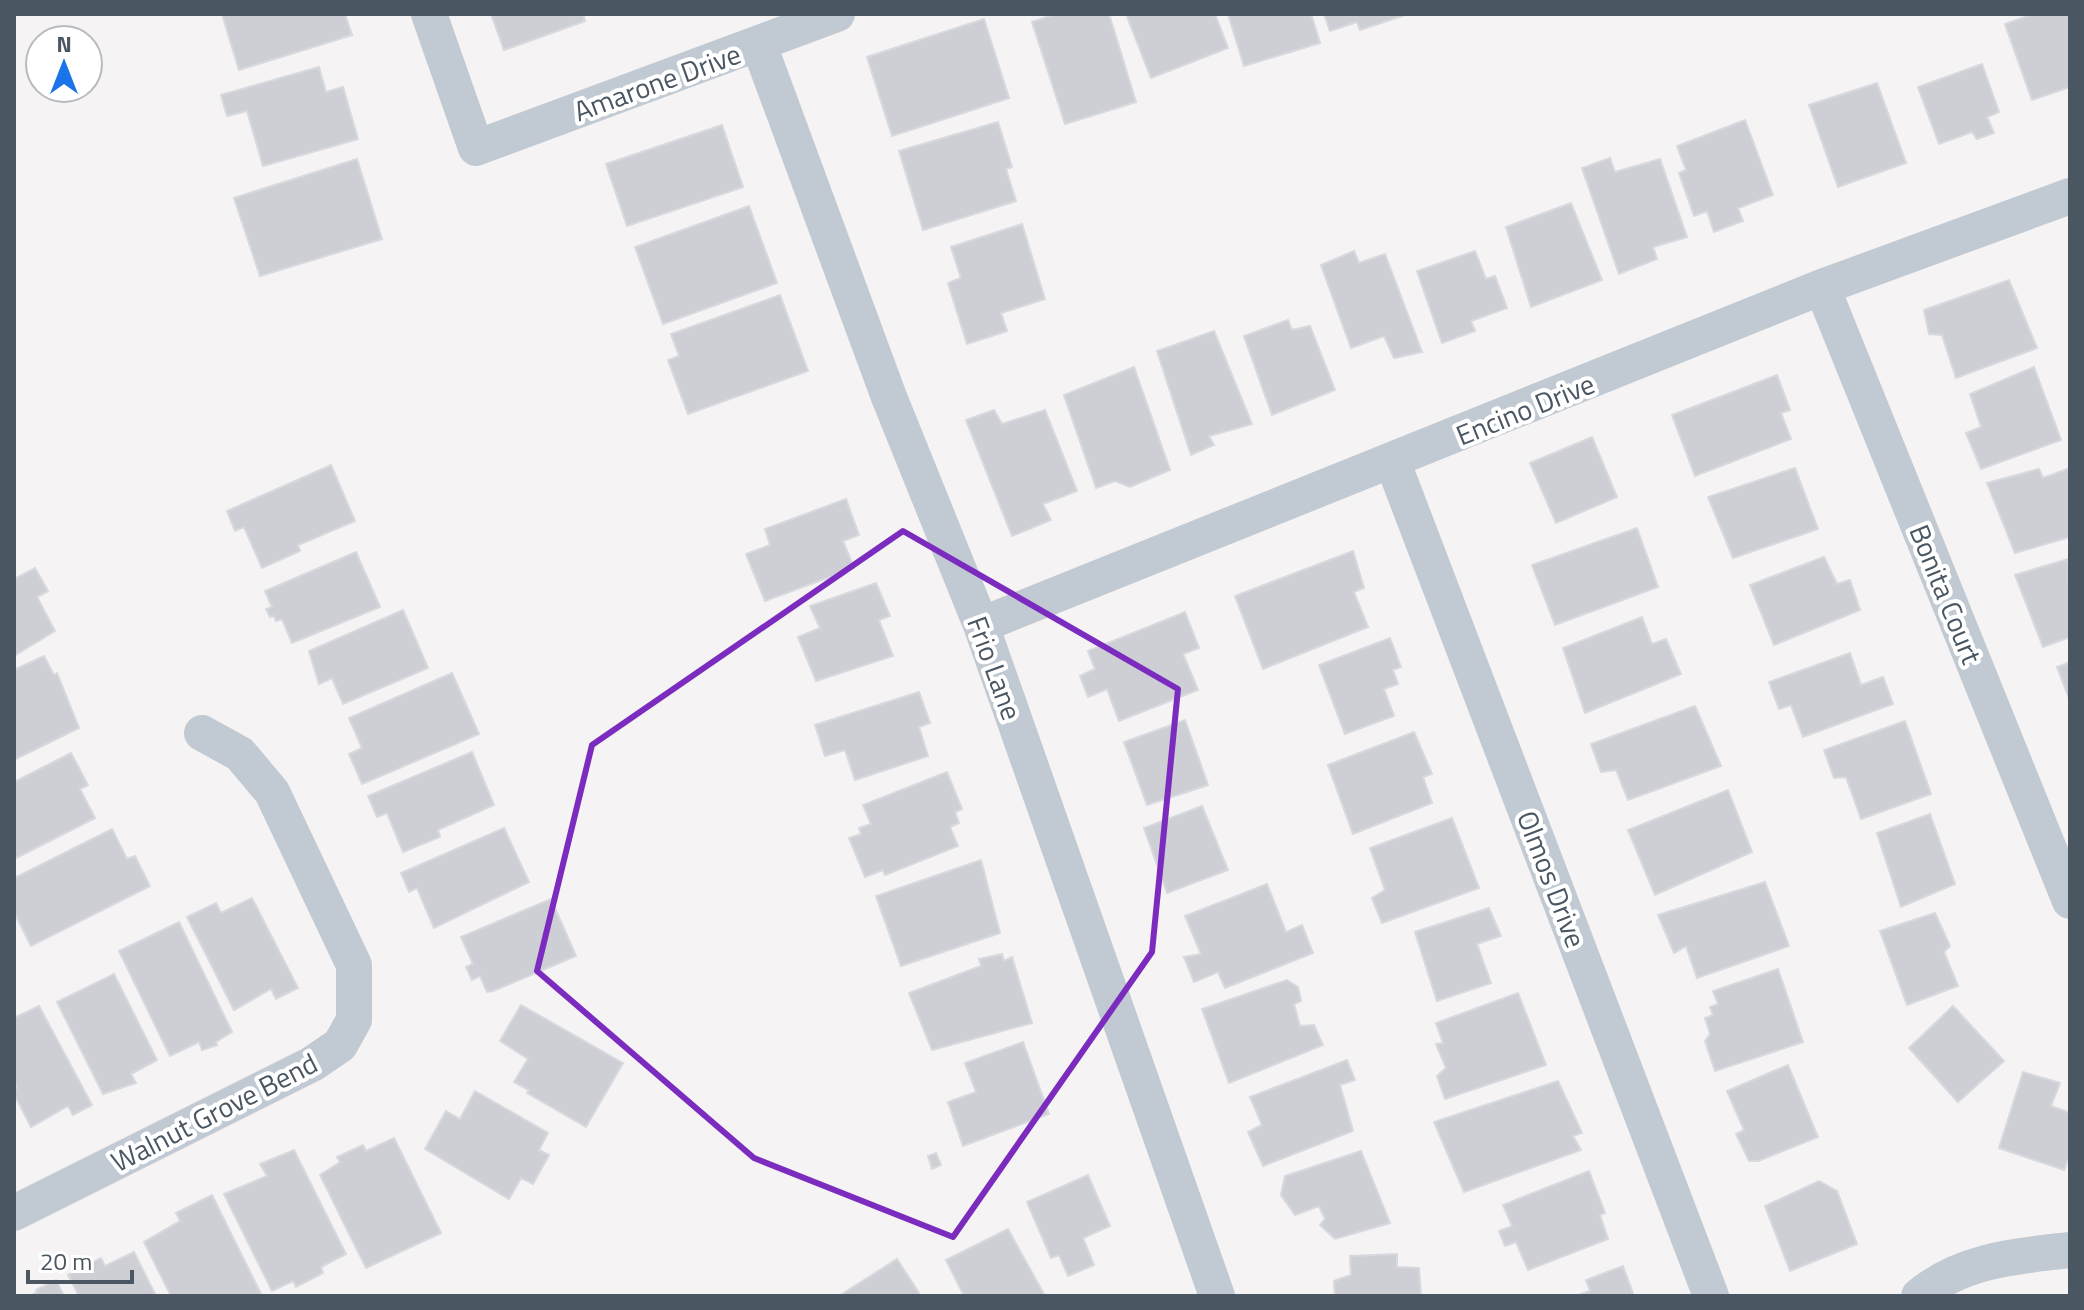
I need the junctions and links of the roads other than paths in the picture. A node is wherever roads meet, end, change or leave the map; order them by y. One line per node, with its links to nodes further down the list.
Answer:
1 (429, 14): 3 (street, Amarone Drive)
2 (837, 14): 3 (street, Amarone Drive)
3 (759, 45): 7 (street, Frio Lane)
4 (2070, 196): 5 (street, Encino Drive)
5 (1822, 287): 6 (street, Encino Drive); 9 (street, Bonita Court)
6 (1393, 463): 7 (street, Encino Drive); 13 (street, Olmos Drive)
7 (981, 625): 12 (street, Frio Lane)
8 (202, 733): 10 (street, Walnut Grove Bend)
9 (2070, 901)
10 (14, 1213)
11 (2070, 1250): 14 (street)
12 (1217, 1296)
13 (1711, 1296)
14 (1919, 1296)

